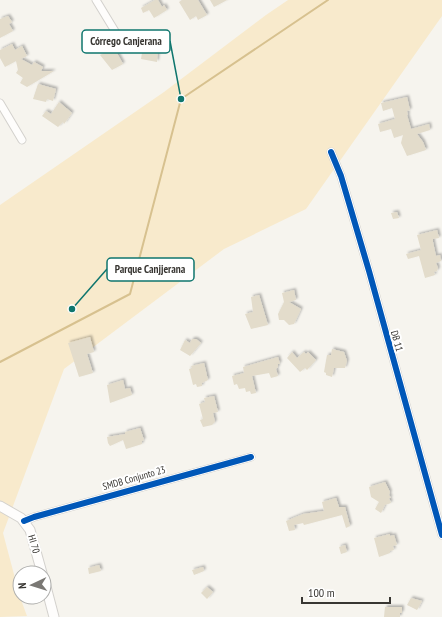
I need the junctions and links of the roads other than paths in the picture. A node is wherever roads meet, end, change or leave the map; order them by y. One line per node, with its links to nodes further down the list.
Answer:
1 (96, 0): 2 (street)
2 (121, 41)
3 (0, 102): 4 (street)
4 (22, 140)
5 (331, 152): 9 (street, DB 11)
6 (251, 457): 8 (street, SMDB Conjunto 23)
7 (0, 506): 8 (street)
8 (24, 521): 10 (street, HI 70)
9 (442, 535)
10 (40, 565)
11 (51, 605): 12 (street)
12 (54, 617)

